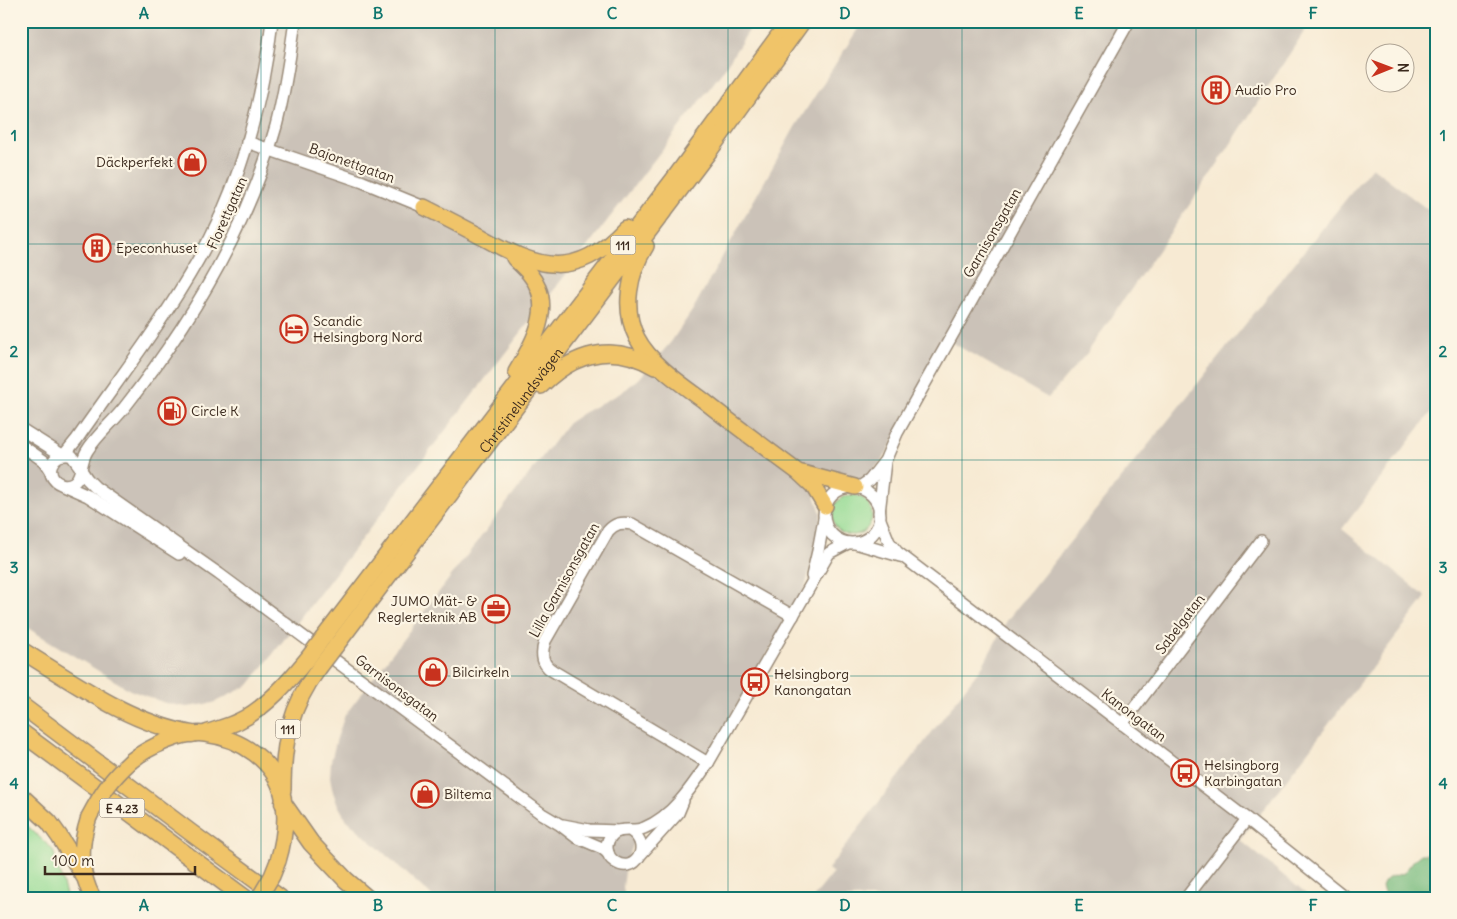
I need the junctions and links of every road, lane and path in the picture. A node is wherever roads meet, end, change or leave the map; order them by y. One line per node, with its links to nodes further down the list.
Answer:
1 (272, 21): 6 (street, Florettgatan)
2 (294, 21): 7 (street, Florettgatan)
3 (789, 21): 9 (main road, Christinelundsvägen / 111)
4 (803, 21): 8 (main road, Christinelundsvägen / 111)
5 (1129, 21): 17 (street, Garnisonsgatan)
6 (247, 142): 7 (street, Bajonettgatan); 16 (street, Florettgatan)
7 (269, 149): 10 (street, Bajonettgatan); 19 (street, Florettgatan)
8 (711, 149): 12 (main road); 14 (main road, Christinelundsvägen / 111)
9 (675, 176): 11 (main road); 18 (main road, Christinelundsvägen / 111)
10 (424, 207): 11 (main road)
11 (507, 252): 18 (main road)
12 (672, 377): 14 (main road); 21 (main road)
13 (21, 429): 16 (street, Garnisonsgatan)
14 (492, 441): 32 (main road, Christinelundsvägen / 111)
15 (21, 444): 20 (street, Garnisonsgatan)
16 (63, 455): 19 (street, Garnisonsgatan); 20 (street)
17 (885, 461): 23 (street, Garnisonsgatan); 25 (street, Garnisonsgatan)
18 (454, 466): 32 (main road, Christinelundsvägen / 111)
19 (80, 468): 22 (street); 29 (street, Garnisonsgatan)
20 (51, 472): 22 (street, Garnisonsgatan)
21 (798, 472): 23 (main road); 24 (main road)
22 (63, 485): 29 (street, Garnisonsgatan)
23 (856, 488): 24 (street); 25 (street)
24 (824, 510): 27 (street); 30 (street, Garnisonsgatan)
25 (879, 515): 27 (street); 28 (street, Kanongatan)
26 (1262, 541): 36 (street, Sabelgatan)
27 (851, 543): 28 (street, Kanongatan); 30 (street, Garnisonsgatan)
28 (904, 557): 36 (street, Kanongatan)
29 (219, 574): 44 (street, Garnisonsgatan)
30 (807, 592): 31 (street, Garnisonsgatan)
31 (793, 616): 39 (street, Garnisonsgatan); 39 (street, Lilla Garnisonsgatan)
32 (329, 642): 34 (main road, Christinelundsvägen / 111, bridge)
33 (21, 650): 38 (highway)
34 (313, 663): 38 (main road, Christinelundsvägen / 111); 42 (main road, Christinelundsvägen / 111)
35 (21, 705): 53 (highway, E 4.23)
36 (1122, 724): 43 (street, Kanongatan)
37 (21, 732): 51 (highway, E 4.23)
38 (198, 734): 42 (main road); 49 (main road, 111, bridge)
39 (708, 763): 40 (street, Garnisonsgatan)
40 (687, 792): 46 (street, Garnisonsgatan); 48 (street, Garnisonsgatan)
41 (21, 796): 49 (highway)
42 (283, 800): 52 (main road, 111, bridge); 54 (highway)
43 (1247, 819): 55 (street); 56 (street, Kanongatan)
44 (559, 824): 45 (street, Garnisonsgatan); 47 (street, Garnisonsgatan)
45 (619, 831): 46 (street, Garnisonsgatan); 47 (street)
46 (631, 831): 48 (street)
47 (608, 853): 48 (street, Garnisonsgatan)
48 (640, 855)
49 (84, 886): 50 (main road)
50 (93, 898)
51 (245, 898)
52 (259, 898)
53 (280, 898)
54 (366, 898)
55 (1186, 898)
56 (1346, 898)

